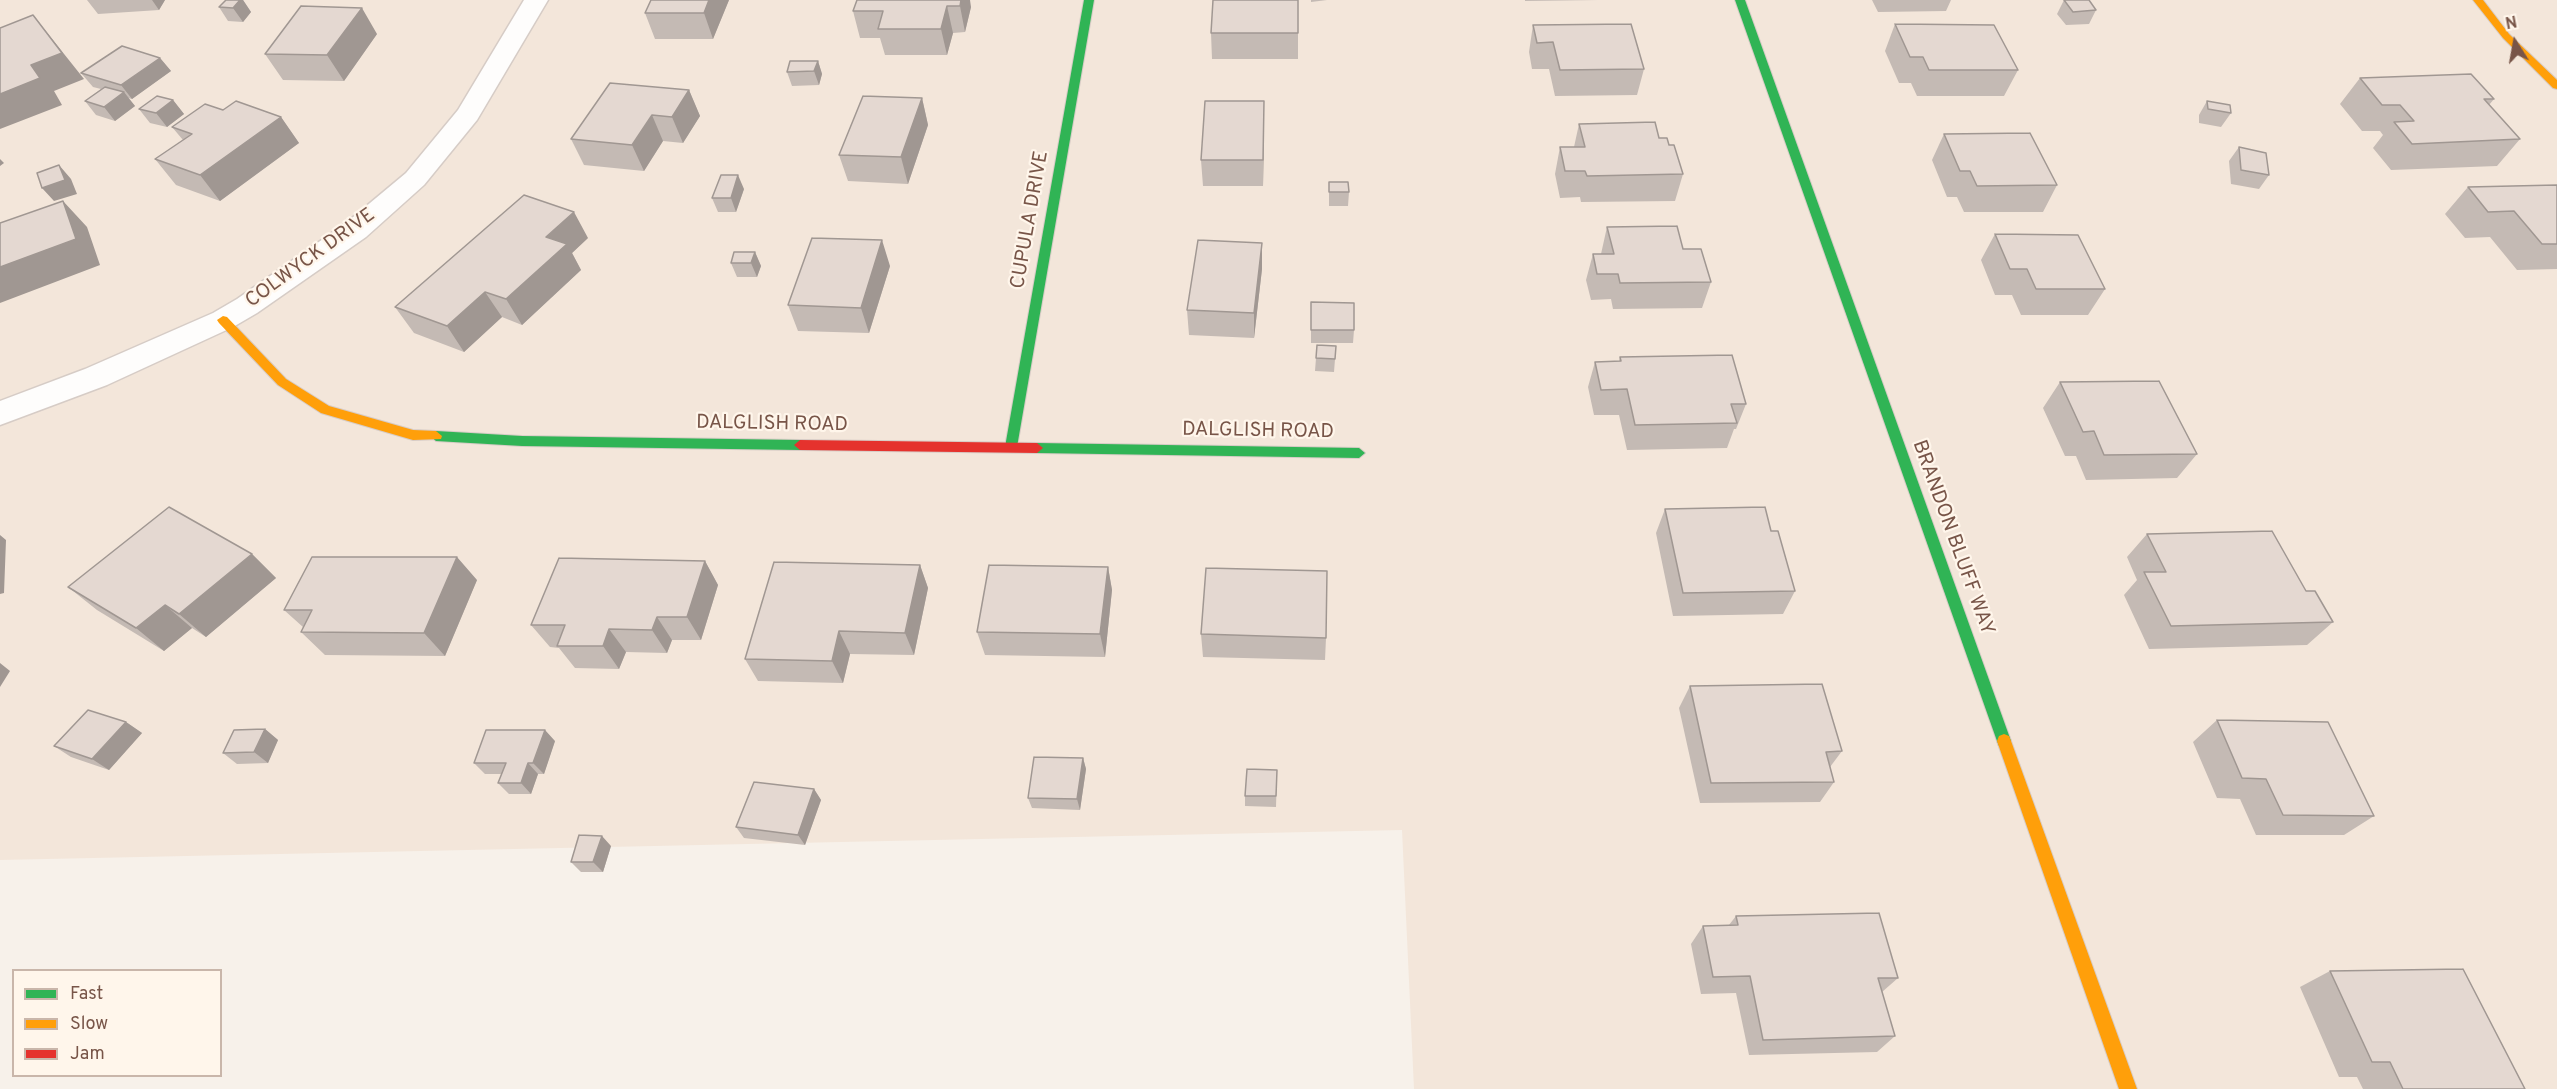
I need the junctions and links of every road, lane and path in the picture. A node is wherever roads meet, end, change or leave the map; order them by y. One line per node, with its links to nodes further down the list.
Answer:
1 (536, 0): 6 (street, COLWYCK DRIVE)
2 (1089, 0): 8 (street, CUPULA DRIVE)
3 (1740, 0): 10 (street, BRANDON BLUFF WAY)
4 (2478, 0): 5 (street)
5 (2557, 86)
6 (224, 320): 7 (street, COLWYCK DRIVE); 8 (street, DALGLISH ROAD)
7 (0, 413)
8 (1011, 447): 9 (street, DALGLISH ROAD)
9 (1359, 453)
10 (2128, 1089)

